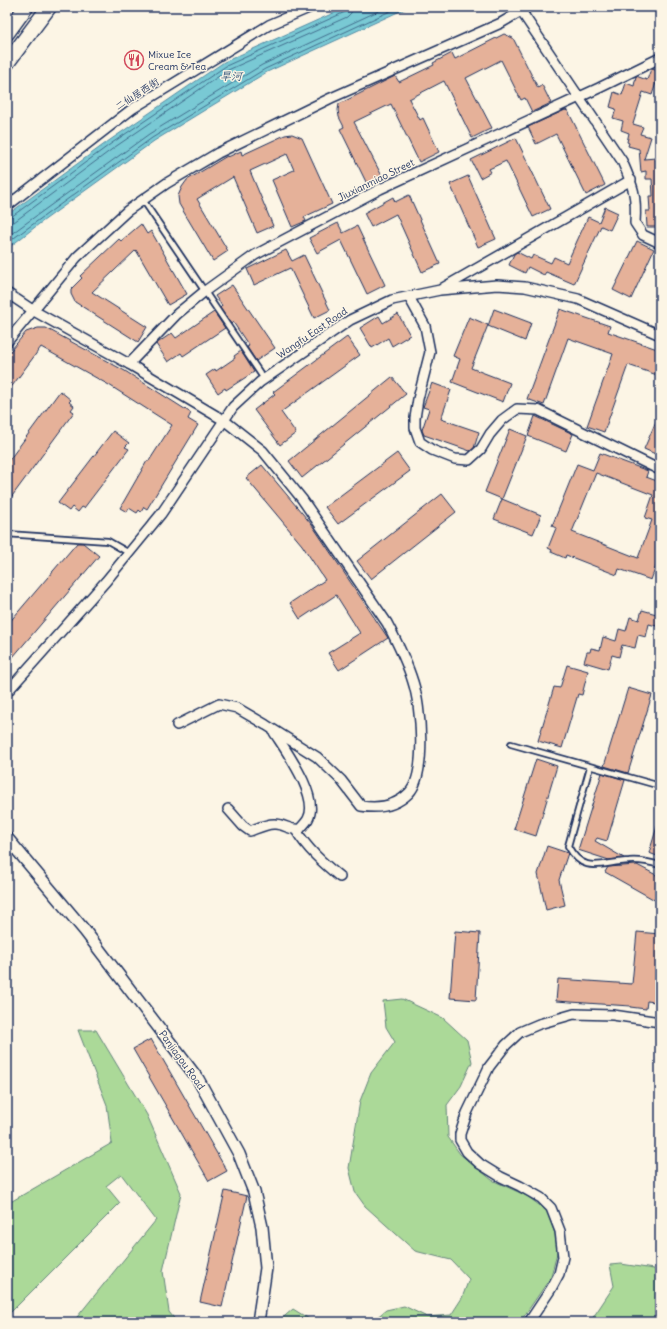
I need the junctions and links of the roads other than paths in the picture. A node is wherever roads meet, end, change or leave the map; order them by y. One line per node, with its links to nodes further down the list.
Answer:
1 (49, 7): 7 (main road)
2 (311, 7): 11 (street, 二仙居西街)
3 (23, 8): 5 (main road)
4 (524, 9): 8 (street); 10 (street)
5 (7, 34)
6 (660, 58): 8 (street, Jiuxianmiao Street)
7 (7, 63)
8 (579, 98): 9 (street); 14 (street, Jiuxianmiao Street)
9 (631, 180): 12 (street); 13 (street)
10 (143, 199): 14 (lane); 17 (street)
11 (7, 206)
12 (660, 243)
13 (440, 290): 16 (street, Wangfu East Road); 18 (street, Wangfu East Road)
14 (205, 291): 20 (street, Jiuxianmiao Street); 21 (lane)
15 (7, 293): 17 (street)
16 (408, 296): 21 (street, Wangfu East Road); 23 (street)
17 (34, 311): 19 (street); 20 (street)
18 (660, 335)
19 (7, 342)
20 (129, 364): 22 (street)
21 (264, 379): 22 (street, Wangfu East Road)
22 (225, 421): 25 (street, Wangfu East Road); 28 (street)
23 (660, 470)
24 (7, 534): 25 (lane)
25 (129, 553): 26 (street, Wangfu East Road)
26 (7, 692)
27 (177, 725): 28 (street)
28 (271, 728): 33 (street)
29 (511, 744): 30 (lane)
30 (590, 767): 31 (lane); 35 (lane)
31 (660, 786)
32 (228, 809): 33 (street)
33 (296, 830): 36 (street)
34 (7, 838): 38 (street, Panjiagou Road)
35 (660, 865)
36 (340, 877)
37 (660, 1022): 39 (street)
38 (258, 1322)
39 (529, 1322)

